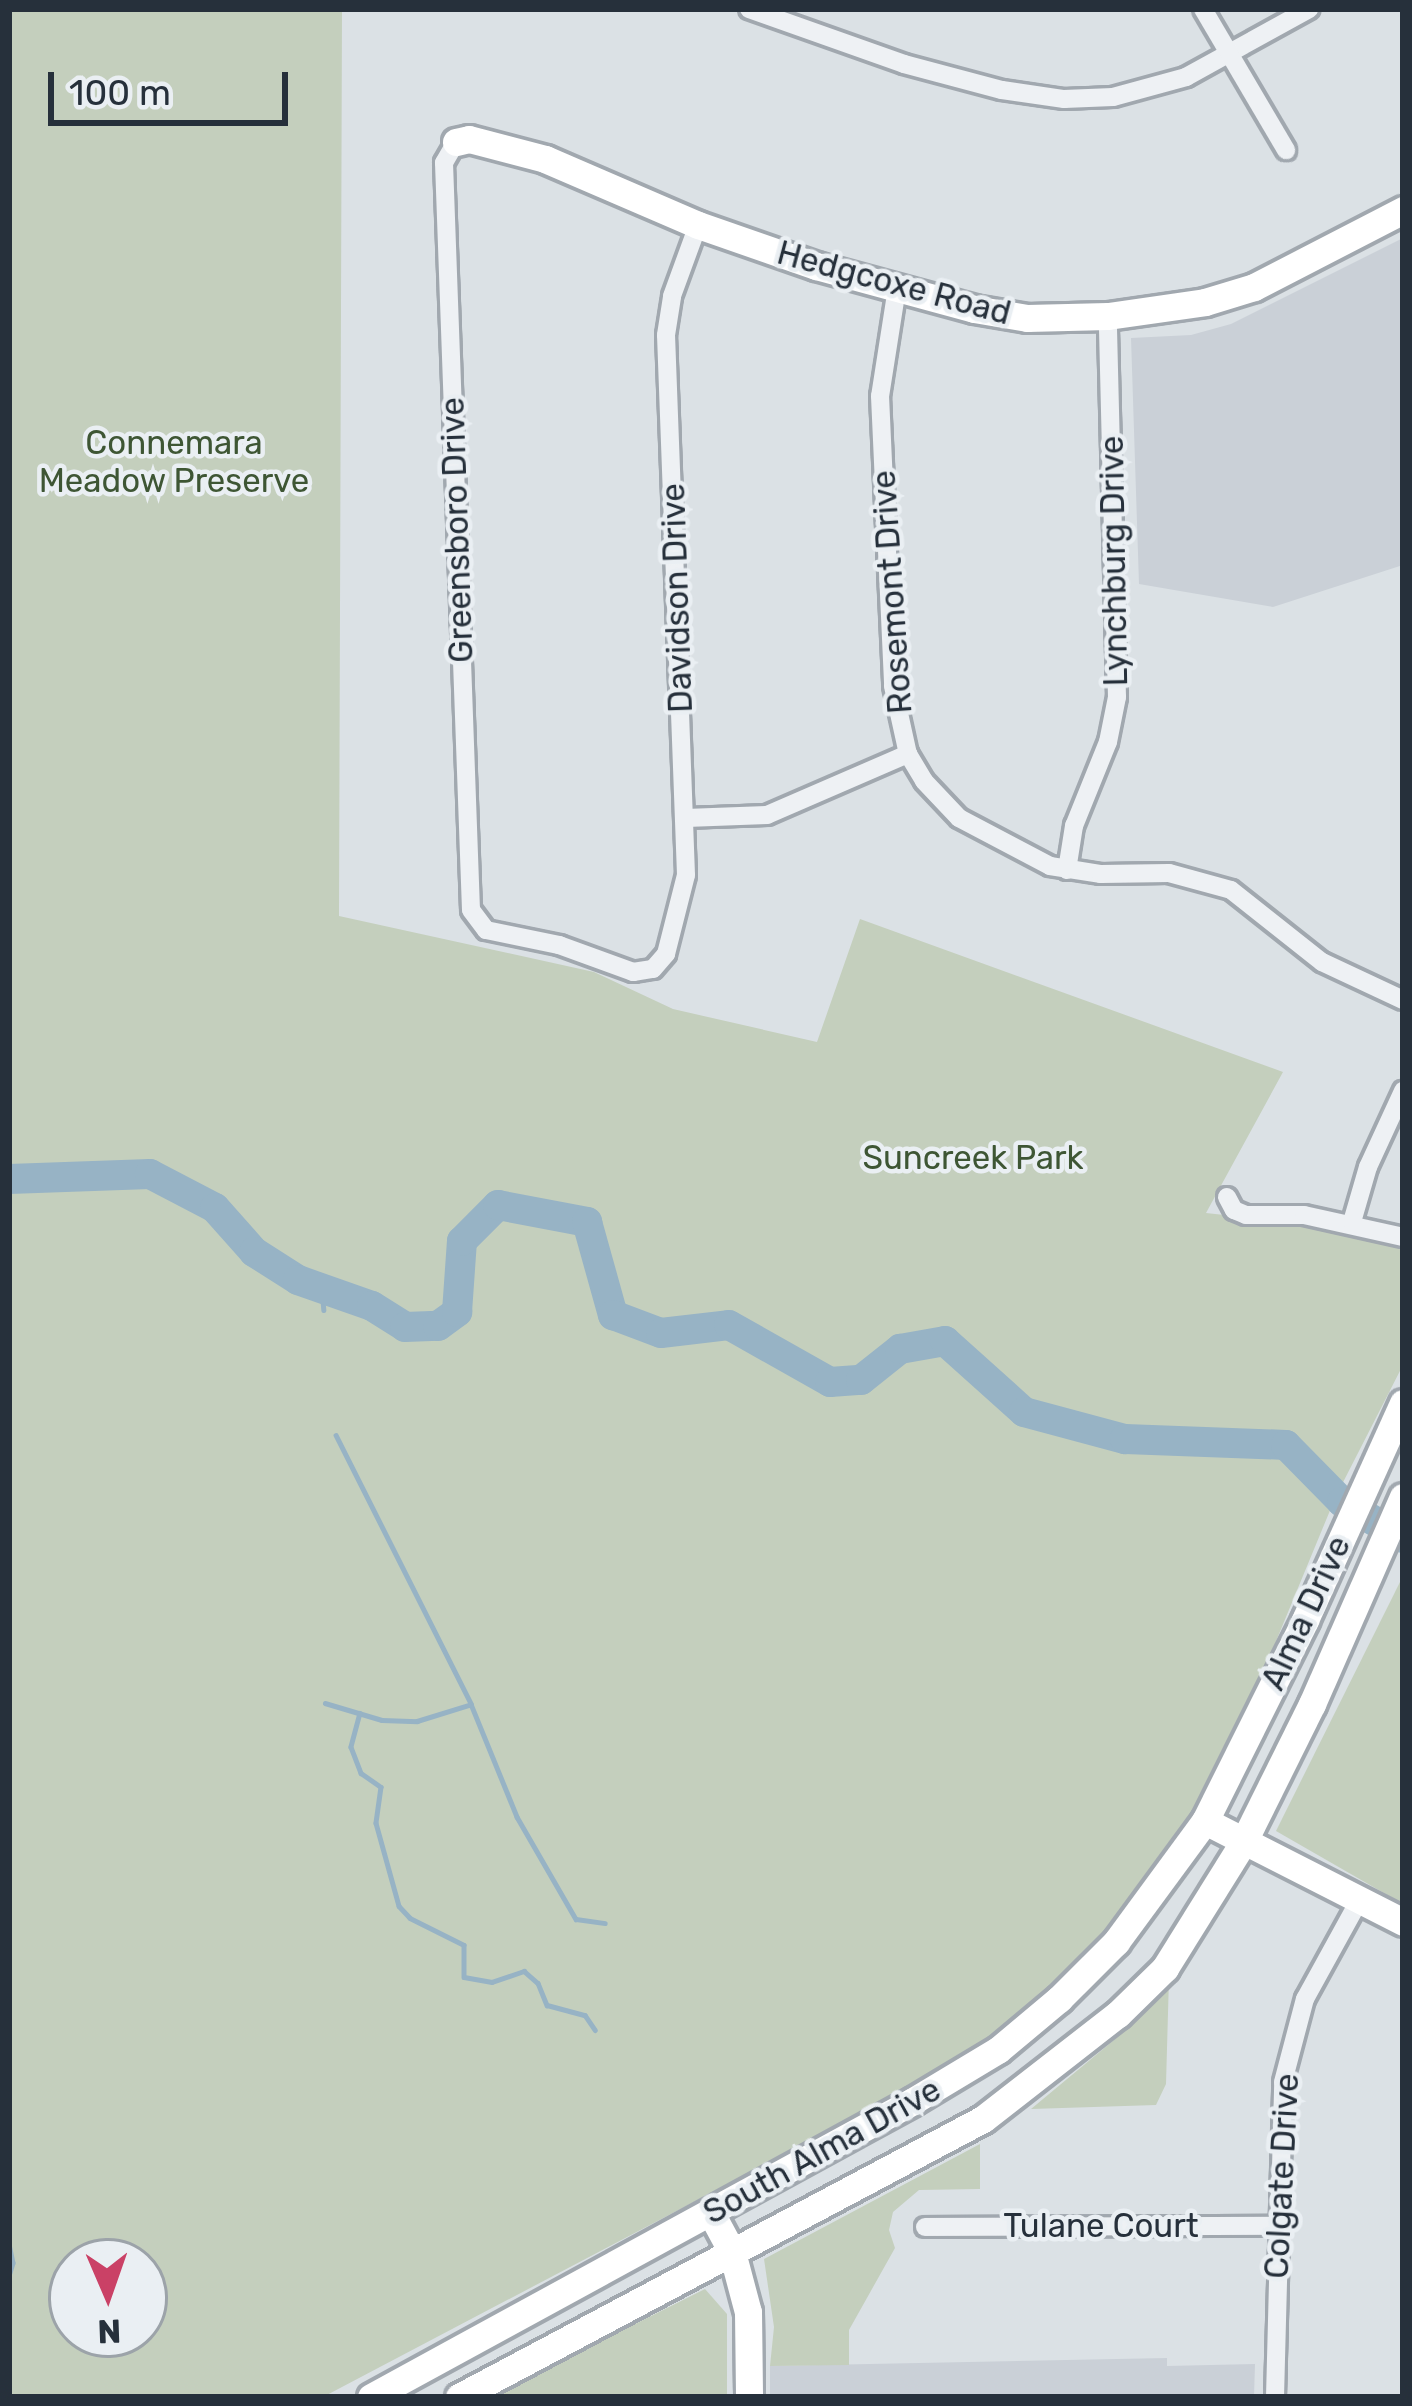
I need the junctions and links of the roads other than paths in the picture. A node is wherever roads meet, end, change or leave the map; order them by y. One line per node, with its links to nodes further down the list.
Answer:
1 (749, 9): 4 (street)
2 (1203, 9): 4 (street)
3 (1309, 9): 4 (street)
4 (1229, 54): 6 (street)
5 (456, 142): 8 (main road, Hedgcoxe Road); 14 (street, Greensboro Drive)
6 (1286, 150)
7 (1403, 210): 10 (main road, Hedgcoxe Road)
8 (698, 225): 9 (main road, Hedgcoxe Road); 12 (street, Davidson Drive)
9 (897, 288): 10 (main road, Hedgcoxe Road); 11 (street, Rosemont Drive)
10 (1108, 316): 13 (street, Lynchburg Drive)
11 (908, 754): 12 (street); 13 (street, Rosemont Drive)
12 (686, 818): 14 (street, Davidson Drive)
13 (1067, 870): 15 (street, Rosemont Drive)
14 (652, 969)
15 (1403, 1000)
16 (1403, 1091): 18 (street)
17 (1227, 1197): 18 (street)
18 (1352, 1222): 19 (street)
19 (1403, 1237)
20 (1403, 1403): 22 (main road, Alma Drive)
21 (1403, 1497): 23 (main road, Alma Drive)
22 (1205, 1821): 23 (main road); 26 (main road, South Alma Drive)
23 (1244, 1841): 24 (main road); 29 (main road, South Alma Drive)
24 (1360, 1899): 25 (main road); 27 (street, Colgate Drive)
25 (1403, 1922)
26 (711, 2213): 29 (main road); 30 (main road, South Alma Drive)
27 (1277, 2226): 28 (street, Tulane Court); 33 (street, Colgate Drive)
28 (925, 2227)
29 (732, 2252): 31 (main road, South Alma Drive); 32 (main road)
30 (371, 2397)
31 (459, 2397)
32 (749, 2397)
33 (1275, 2397)

